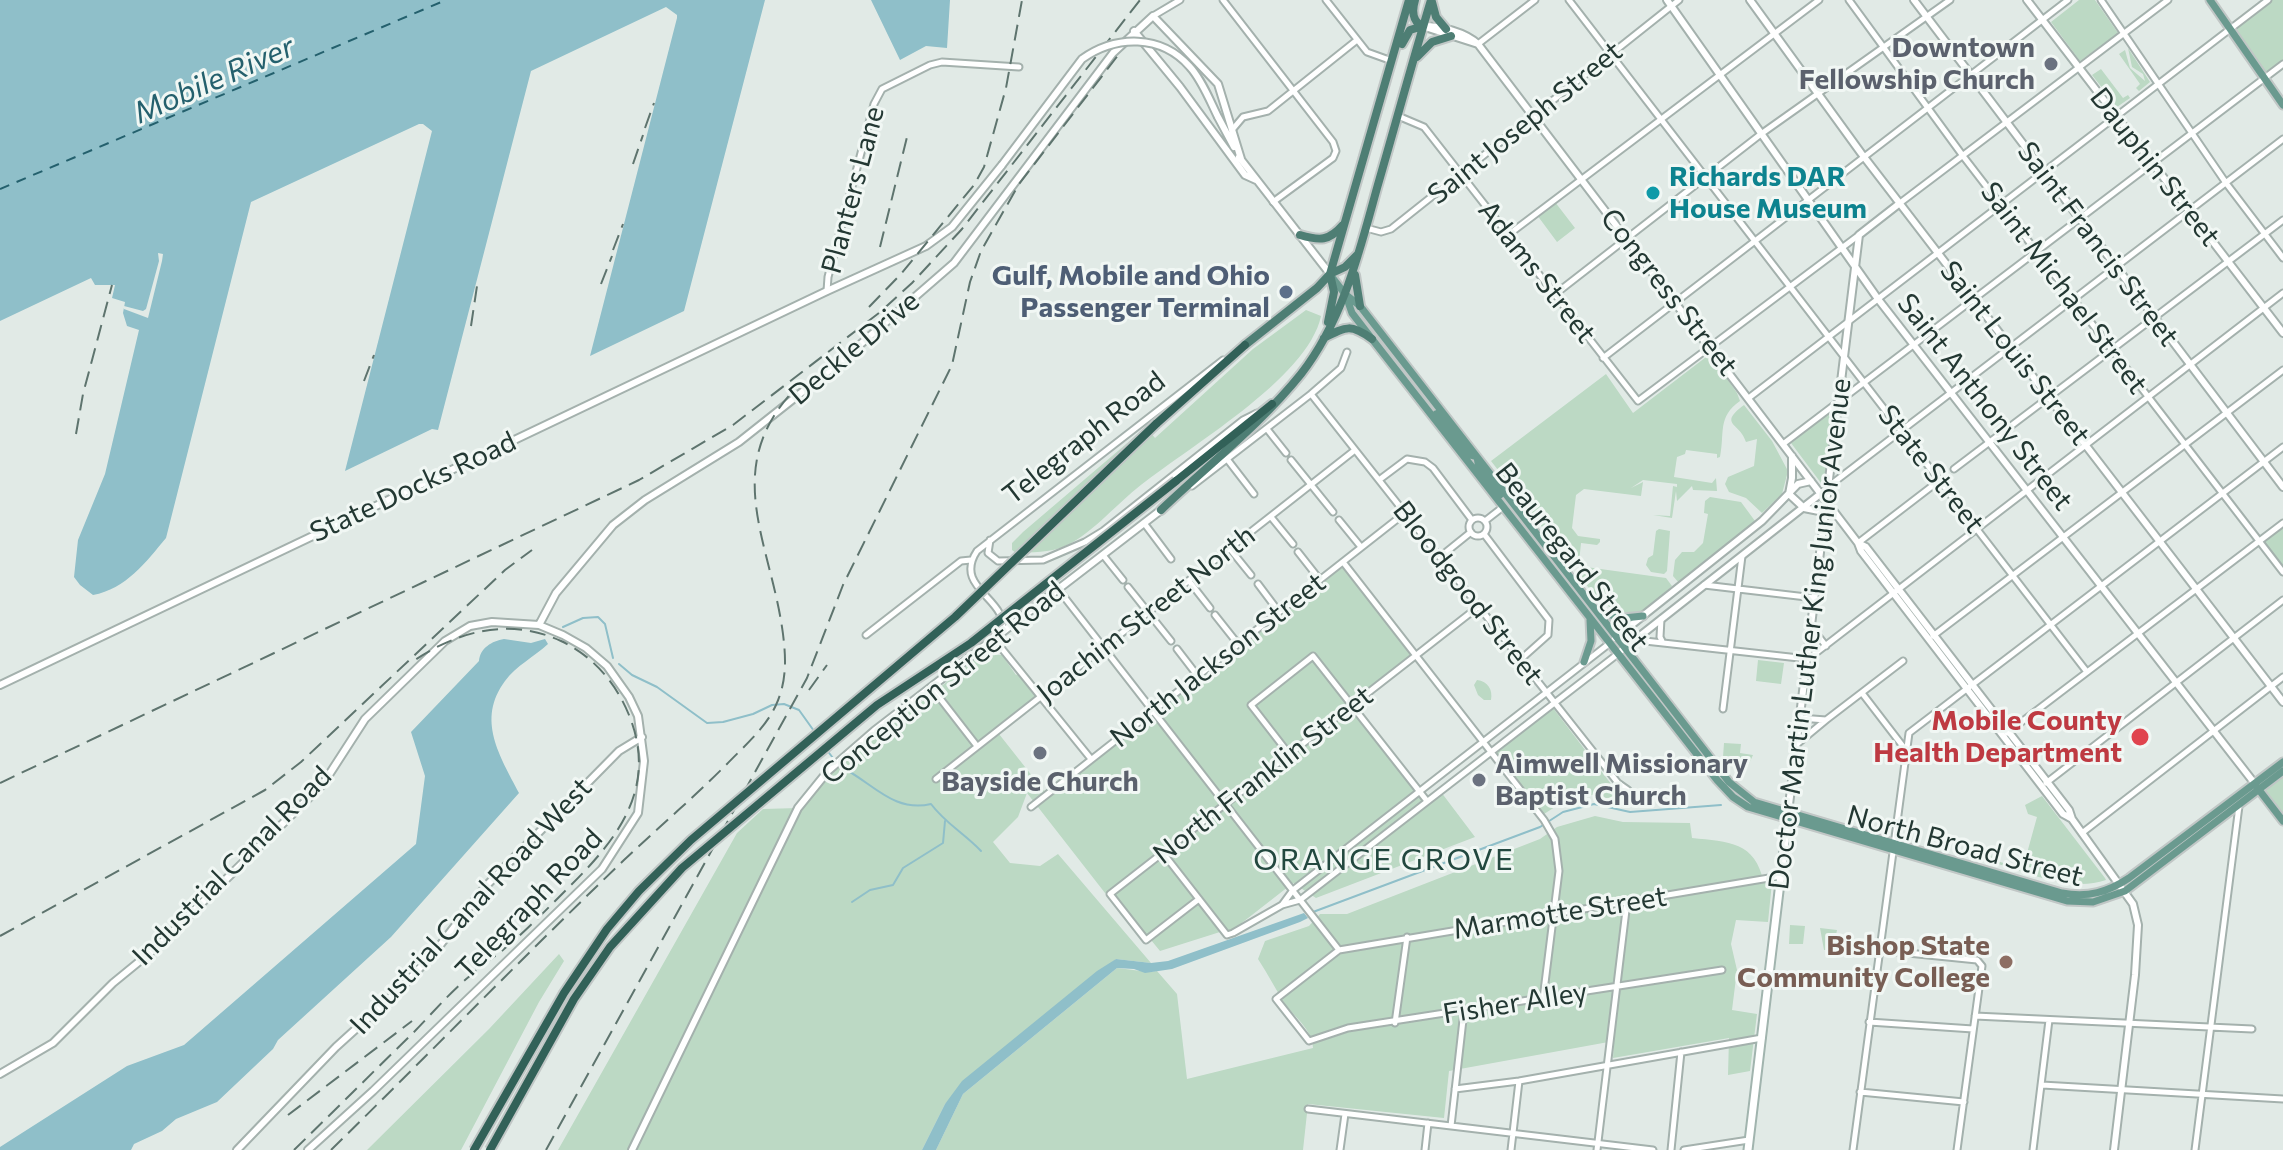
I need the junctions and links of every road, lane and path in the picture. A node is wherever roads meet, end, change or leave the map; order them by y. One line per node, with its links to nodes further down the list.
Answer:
1 (1180, 0): 21 (street)
2 (1223, 0): 43 (street)
3 (1326, 0): 30 (street)
4 (1412, 0): 24 (highway); 35 (highway)
5 (1431, 0): 24 (highway); 27 (highway)
6 (1535, 0): 31 (street)
7 (1569, 0): 33 (street, State Street)
8 (1679, 0): 20 (street, Saint Joseph Street)
9 (1750, 0): 28 (street, Saint Louis Street)
10 (1819, 0): 28 (street)
11 (1849, 0): 32 (street, Saint Michael Street)
12 (1914, 0): 22 (street, Saint Francis Street)
13 (1950, 0): 22 (street)
14 (2027, 0): 23 (street, Dauphin Street)
15 (2068, 0): 23 (street)
16 (2101, 0): 29 (street)
17 (2168, 0): 29 (street)
18 (2210, 0): 25 (main road)
19 (2268, 0): 25 (street)
20 (1669, 3): 33 (street, Saint Joseph Street); 39 (street, Saint Anthony Street)
21 (1153, 16): 26 (street, Deckle Drive); 53 (street)
22 (1926, 17): 32 (street); 40 (street, Saint Francis Street)
23 (2042, 20): 38 (street, Dauphin Street); 40 (street)
24 (1423, 26): 27 (street); 34 (highway); 45 (highway)
25 (2230, 29): 41 (main road); 42 (street)
26 (1134, 31): 66 (street); 218 (street, Deckle Drive)
27 (1448, 33): 31 (street); 34 (highway)
28 (1774, 34): 39 (street); 44 (street, Saint Louis Street)
29 (2124, 34): 38 (street); 42 (street)
30 (1357, 40): 35 (street); 43 (street)
31 (1478, 44): 50 (street, Congress Street)
32 (1883, 47): 44 (street); 47 (street, Saint Michael Street)
33 (1611, 54): 50 (street, Saint Joseph Street); 51 (street, State Street)
34 (1413, 60): 49 (highway)
35 (1392, 61): 45 (highway)
36 (2283, 64): 41 (street)
37 (1019, 67): 94 (street, Planters Lane)
38 (2079, 68): 48 (street, Dauphin Street); 52 (street)
39 (1720, 75): 51 (street); 55 (street, Saint Anthony Street)
40 (1970, 75): 47 (street); 52 (street, Saint Francis Street)
41 (2265, 78): 46 (main road); 54 (street)
42 (2158, 84): 48 (street); 54 (street)
43 (1293, 89): 53 (street); 69 (street)
44 (1817, 94): 55 (street); 57 (street, Saint Louis Street)
45 (1380, 103): 75 (highway)
46 (2283, 105)
47 (1927, 108): 57 (street); 58 (street, Saint Michael Street)
48 (2116, 115): 60 (street, Dauphin Street); 62 (street)
49 (1398, 116): 63 (street, Adams Street); 76 (highway)
50 (1534, 116): 63 (street, Saint Joseph Street); 65 (street, Congress Street)
51 (1662, 119): 64 (street, State Street); 65 (street)
52 (2007, 123): 58 (street); 62 (street, Saint Francis Street)
53 (1232, 130): 59 (street)
54 (2192, 133): 60 (street); 67 (street)
55 (1761, 134): 64 (street); 68 (street, Saint Anthony Street)
56 (2283, 139): 67 (street)
57 (1864, 156): 68 (street); 70 (street, Saint Louis Street)
58 (1963, 156): 70 (street); 71 (street, Saint Michael Street)
59 (1241, 159): 61 (street, Beauregard Street, bridge); 66 (street, Beauregard Street)
60 (2152, 163): 72 (street, Dauphin Street); 73 (street)
61 (1002, 165): 94 (street, State Docks Road)
62 (2042, 171): 71 (street); 73 (street, Saint Francis Street)
63 (1461, 174): 76 (street, Saint Joseph Street); 79 (street, Adams Street)
64 (1706, 176): 81 (street); 82 (street, State Street)
65 (1582, 179): 79 (street); 81 (street, Congress Street)
66 (1256, 180): 69 (street, Beauregard Street)
67 (2226, 183): 72 (street); 77 (street)
68 (1807, 200): 82 (street); 83 (street, Saint Anthony Street)
69 (1273, 202): 78 (street, Beauregard Street)
70 (1900, 203): 80 (street); 86 (street, Saint Louis Street)
71 (2001, 204): 84 (street, Saint Michael Street); 86 (street)
72 (2189, 211): 88 (street, Dauphin Street); 91 (street)
73 (2079, 218): 84 (street); 91 (street, Saint Francis Street)
74 (2283, 220): 77 (street)
75 (1346, 221): 78 (highway); 92 (highway)
76 (1366, 228): 85 (highway)
77 (2265, 234): 87 (street); 88 (street)
78 (1300, 235): 92 (street, Beauregard Street)
79 (1508, 235): 97 (street, Adams Street)
80 (1859, 235): 83 (street); 90 (street, Doctor Martin Luther King Junior Avenue)
81 (1627, 238): 97 (street); 101 (street, Congress Street)
82 (1755, 240): 93 (street, State Street); 101 (street)
83 (1841, 248): 90 (street, Saint Anthony Street); 93 (street)
84 (2036, 251): 99 (street); 100 (street, Saint Michael Street)
85 (1359, 252): 89 (highway); 92 (highway, Telegraph Road)
86 (1938, 252): 98 (street); 99 (street, Saint Louis Street)
87 (2283, 258)
88 (2228, 261): 103 (street, Dauphin Street); 104 (street)
89 (1357, 265): 96 (highway); 102 (highway)
90 (1855, 267): 98 (street, Saint Anthony Street); 105 (street, Doctor Martin Luther King Junior Avenue)
91 (2116, 267): 100 (street); 104 (street, Saint Francis Street)
92 (1330, 274): 96 (main road, Beauregard Street); 108 (highway); 110 (highway, Telegraph Road)
93 (1791, 286): 107 (street, State Street); 112 (street)
94 (827, 291): 246 (street, State Docks Road)
95 (2283, 293): 103 (street)
96 (1345, 294): 102 (main road, Beauregard Street); 108 (highway); 109 (main road, Beauregard Street)
97 (1554, 295): 117 (street, Adams Street)
98 (1878, 299): 105 (street); 111 (street, Saint Anthony Street)
99 (1973, 299): 111 (street); 113 (street, Saint Louis Street)
100 (2073, 299): 113 (street); 114 (street, Saint Michael Street)
101 (1676, 301): 112 (street, Congress Street); 117 (street)
102 (1360, 306): 140 (main road, Beauregard Street)
103 (2263, 308): 106 (street, Dauphin Street); 118 (street)
104 (2154, 317): 114 (street); 118 (street, Saint Francis Street)
105 (1848, 321): 107 (street); 116 (street, Doctor Martin Luther King Junior Avenue)
106 (2283, 333)
107 (1829, 336): 116 (street, State Street); 123 (street)
108 (1323, 338): 109 (highway); 128 (highway)
109 (1372, 339): 126 (main road, Beauregard Street)
110 (1245, 345): 176 (street, Telegraph Road); 330 (highway, bridge)
111 (1914, 345): 120 (street); 121 (street, Saint Anthony Street)
112 (1711, 347): 117 (street, Adams Street); 123 (street, Congress Street)
113 (2011, 347): 121 (street); 124 (street, Saint Louis Street)
114 (2111, 350): 124 (street); 125 (street, Saint Michael Street)
115 (1347, 352): 122 (street, Conception Street Road)
116 (1844, 355): 120 (street, State Street); 127 (street, Doctor Martin Luther King Junior Avenue)
117 (1603, 358)
118 (2190, 365): 125 (street); 129 (street, Saint Francis Street)
119 (2283, 370): 129 (street)
120 (1865, 382): 127 (street); 131 (street, State Street)
121 (1951, 393): 131 (street); 132 (street, Saint Anthony Street)
122 (1311, 394): 130 (street, Conception Street Road); 137 (street, Bloodgood Street)
123 (1750, 397): 133 (street, Congress Street)
124 (2049, 397): 132 (street); 134 (street, Saint Louis Street)
125 (2148, 397): 134 (street); 135 (street, Saint Michael Street)
126 (1422, 402): 140 (main road); 158 (main road, Beauregard Street)
127 (1839, 402): 133 (street); 149 (street, Doctor Martin Luther King Junior Avenue)
128 (1272, 404): 160 (highway); 176 (street); 331 (highway, bridge)
129 (2227, 413): 135 (street); 143 (street, Saint Francis Street)
130 (1267, 429): 138 (street); 141 (street, Conception Street Road)
131 (1902, 430): 146 (street, State Street); 149 (street)
132 (1990, 442): 144 (street); 151 (street, Saint Anthony Street)
133 (1783, 444): 139 (street, Congress Street)
134 (2086, 445): 151 (street); 152 (street, Saint Louis Street)
135 (2185, 445): 152 (street); 153 (street, Saint Michael Street)
136 (2283, 447): 143 (street)
137 (1355, 450): 145 (street, Bloodgood Street); 148 (street, Joachim Street North)
138 (1286, 453)
139 (1792, 456): 147 (street, Congress Street); 155 (street)
140 (1477, 457): 173 (main road); 211 (main road, Beauregard Street)
141 (1227, 459): 154 (street); 160 (street, Conception Street Road)
142 (1291, 460): 148 (street)
143 (2264, 461): 150 (street, Saint Francis Street); 153 (street)
144 (1954, 469)
145 (1379, 480): 163 (street, Bloodgood Street); 167 (street)
146 (1940, 480): 171 (street, State Street); 179 (street)
147 (1811, 481): 155 (street); 156 (street, Congress Street)
148 (1311, 485): 161 (street); 165 (street, Joachim Street North)
149 (1829, 486): 156 (street); 157 (street, Doctor Martin Luther King Junior Avenue)
150 (2283, 487)
151 (2027, 491): 171 (street); 175 (street, Saint Anthony Street)
152 (2123, 493): 175 (street); 177 (street, Saint Louis Street)
153 (2222, 493): 177 (street); 178 (street, Saint Michael Street)
154 (1254, 494)
155 (1789, 494): 159 (street); 214 (street)
156 (1821, 494): 157 (street, Congress Street); 159 (street)
157 (1827, 502): 162 (street, Doctor Martin Luther King Junior Avenue); 164 (street, Congress Street)
158 (1503, 507): 168 (street); 173 (main road, Beauregard Street)
159 (1804, 508): 162 (street); 185 (street)
160 (1161, 510): 169 (street, Conception Street Road)
161 (1333, 512)
162 (1825, 512): 164 (street); 204 (street, Doctor Martin Luther King Junior Avenue)
163 (1405, 513): 181 (street, North Jackson Street); 186 (street, Bloodgood Street)
164 (1836, 514): 179 (street, Congress Street)
165 (1271, 517): 180 (street); 182 (street, Joachim Street North)
166 (1339, 520): 181 (street)
167 (1472, 520): 168 (street); 172 (street)
168 (1485, 521): 174 (street)
169 (1144, 523): 184 (street, Conception Street Road); 188 (street)
170 (2283, 523): 178 (street)
171 (1978, 528): 192 (street, State Street); 203 (street)
172 (1471, 532): 174 (street); 186 (street)
173 (1523, 532): 215 (main road, Beauregard Street)
174 (1484, 534): 239 (street)
175 (2063, 538): 192 (street); 198 (street, Saint Anthony Street)
176 (990, 539): 187 (street, Telegraph Road)
177 (2160, 540): 198 (street); 200 (street, Saint Louis Street)
178 (2258, 541): 190 (street, Saint Michael Street); 200 (street)
179 (1858, 543): 203 (street, Congress Street)
180 (1293, 544)
181 (1361, 547): 189 (street, North Jackson Street)
182 (1230, 549): 191 (street); 195 (street, Joachim Street North)
183 (1298, 552): 194 (street)
184 (1103, 555): 193 (street); 201 (street, Conception Street Road)
185 (1743, 555): 197 (street); 202 (street)
186 (1440, 557): 206 (street, Bloodgood Street)
187 (972, 559): 208 (street); 222 (street, Telegraph Road)
188 (1171, 559)
189 (1343, 562): 194 (street, North Jackson Street); 237 (street)
190 (2283, 572)
191 (1251, 575)
192 (2014, 576): 217 (street, State Street); 224 (street)
193 (1123, 580)
194 (1320, 580): 210 (street, North Jackson Street)
195 (1189, 581): 207 (street); 212 (street, Joachim Street North)
196 (1258, 584): 210 (street)
197 (1704, 585): 202 (street); 216 (street)
198 (2100, 586): 217 (street); 221 (street, Saint Anthony Street)
199 (1128, 587): 212 (street)
200 (2196, 588): 221 (street); 225 (street, Saint Louis Street)
201 (1058, 589): 209 (street, Conception Street Road); 233 (street)
202 (1738, 591): 204 (street); 235 (street)
203 (1897, 592): 224 (street, Congress Street); 232 (street)
204 (1815, 598): 219 (street, Doctor Martin Luther King Junior Avenue)
205 (2283, 600): 225 (street)
206 (1478, 607): 237 (street, North Franklin Street); 239 (street, Bloodgood Street)
207 (1210, 608)
208 (998, 611): 209 (street); 220 (street)
209 (1029, 612): 220 (street, Conception Street Road)
210 (1279, 612): 231 (street, North Jackson Street)
211 (1599, 612): 214 (main road); 223 (main road, Beauregard Street)
212 (1148, 613): 228 (street); 233 (street, Joachim Street North)
213 (1215, 615): 231 (street)
214 (1643, 616): 223 (street)
215 (1590, 617): 230 (main road, Beauregard Street); 241 (main road)
216 (1661, 619): 227 (street); 229 (street)
217 (2051, 624): 242 (street, State Street); 247 (street)
218 (539, 625): 262 (street, Telegraph Road); 312 (street, Industrial Canal Road)
219 (1811, 627): 232 (street); 238 (street, Doctor Martin Luther King Junior Avenue)
220 (1001, 634): 226 (street, Conception Street Road)
221 (2137, 634): 242 (street); 245 (street, Saint Anthony Street)
222 (866, 635)
223 (1617, 637): 230 (street); 236 (main road, Beauregard Street)
224 (1932, 637): 247 (street, Congress Street)
225 (2234, 638): 245 (street); 248 (street, Saint Louis Street)
226 (994, 639): 249 (street, Conception Street Road); 252 (street)
227 (1636, 640): 229 (street); 236 (street)
228 (1171, 641)
229 (1662, 641): 235 (street)
230 (1610, 643): 236 (main road, Beauregard Street); 241 (street)
231 (1238, 644): 243 (street, North Jackson Street)
232 (1826, 646): 238 (street)
233 (1103, 647): 252 (street, Joachim Street North); 257 (street)
234 (1177, 649): 243 (street)
235 (1730, 649): 238 (street); 256 (street)
236 (1622, 650): 253 (street); 281 (main road, Beauregard Street)
237 (1415, 655): 255 (street, North Franklin Street); 263 (street)
238 (1808, 659): 258 (street, Doctor Martin Luther King Junior Avenue)
239 (1520, 660): 250 (street, Bloodgood Street)
240 (1903, 661): 251 (street)
241 (1584, 662): 250 (street)
242 (2087, 672): 261 (street)
243 (1197, 675): 257 (street, North Jackson Street)
244 (2283, 677): 248 (street)
245 (2176, 683): 260 (street, Saint Anthony Street); 273 (street)
246 (0, 685)
247 (1969, 686): 261 (street, Congress Street); 266 (street)
248 (2271, 686): 254 (street, Saint Louis Street); 260 (street)
249 (932, 688): 265 (street); 332 (street, Conception Street Road)
250 (1546, 693): 253 (street, Bloodgood Street); 263 (street)
251 (1862, 693): 259 (street); 266 (street)
252 (1041, 696): 265 (street, Joachim Street North); 269 (street)
253 (1554, 702): 267 (street); 275 (street, Bloodgood Street)
254 (2283, 702)
255 (1352, 705): 268 (street, North Franklin Street); 268 (street); 276 (street)
256 (1723, 709)
257 (1153, 711): 269 (street, North Jackson Street); 278 (street)
258 (1800, 718): 259 (street); 264 (street, Doctor Martin Luther King Junior Avenue)
259 (1826, 720): 264 (street)
260 (2213, 731): 274 (street, Saint Anthony Street); 283 (street)
261 (2006, 734): 273 (street, Congress Street)
262 (642, 737): 328 (street, Industrial Canal Road West); 329 (street, Telegraph Road)
263 (1483, 742): 267 (street); 276 (street)
264 (1797, 744): 281 (street, Doctor Martin Luther King Junior Avenue)
265 (977, 746): 272 (street, Joachim Street North)
266 (1906, 749): 284 (street)
267 (1490, 751): 277 (street); 293 (street)
268 (1289, 754): 278 (street, North Franklin Street)
269 (1091, 759): 280 (street, North Jackson Street)
270 (2283, 762): 274 (main road, North Broad Street)
271 (2283, 771): 274 (main road, North Broad Street)
272 (936, 779)
273 (2045, 784): 283 (street, Congress Street)
274 (2257, 787): 279 (main road, North Broad Street); 282 (main road, Saint Anthony Street); 287 (main road, North Broad Street)
275 (1628, 790)
276 (1420, 792): 277 (street); 288 (street)
277 (1427, 801): 290 (street)
278 (1225, 804): 285 (street, North Franklin Street); 288 (street)
279 (2239, 805): 287 (main road, North Broad Street); 306 (street)
280 (1031, 807)
281 (1788, 817): 284 (main road, North Broad Street); 286 (main road, Doctor Martin Luther King Junior Avenue)
282 (2283, 821)
283 (2082, 833): 287 (street, Congress Street)
284 (1892, 847): 287 (main road, North Broad Street); 296 (street)
285 (1163, 853): 289 (street); 289 (street, North Franklin Street)
286 (1781, 876): 291 (street, Marmotte Street); 309 (main road, Doctor Martin Luther King Junior Avenue)
287 (2123, 887): 305 (street, Congress Street)
288 (1293, 890): 290 (street); 292 (street)
289 (1199, 899): 292 (street)
290 (1300, 900): 292 (street); 295 (street)
291 (1627, 902): 293 (street, Marmotte Street); 298 (street)
292 (1282, 905)
293 (1554, 914): 294 (street, Marmotte Street); 299 (street)
294 (1407, 937): 295 (street, Marmotte Street); 304 (street)
295 (1339, 950): 304 (street, Fisher Alley)
296 (1878, 950): 301 (street); 303 (street)
297 (1722, 970): 298 (street, Fisher Alley)
298 (1617, 986): 299 (street, Fisher Alley); 311 (street)
299 (1543, 999): 300 (street, Fisher Alley)
300 (1464, 1011): 304 (street, Fisher Alley); 315 (street)
301 (1975, 1016): 302 (street); 307 (street)
302 (2049, 1019): 305 (street); 314 (street)
303 (1869, 1022): 307 (street); 317 (street)
304 (1395, 1023)
305 (2129, 1023): 306 (street); 316 (street, Congress Street)
306 (2211, 1027): 308 (street); 318 (street)
307 (1973, 1029): 320 (street)
308 (2252, 1029)
309 (1762, 1038): 310 (street); 326 (main road, Doctor Martin Luther King Junior Avenue)
310 (1681, 1052): 311 (street); 337 (street)
311 (1607, 1065): 313 (street); 327 (street)
312 (0, 1074)
313 (1519, 1081): 315 (street); 325 (street)
314 (2042, 1085): 316 (street); 342 (street)
315 (1455, 1089): 324 (street)
316 (2122, 1091): 318 (street); 343 (street, Congress Street)
317 (1860, 1092): 320 (street); 340 (street)
318 (2202, 1095): 319 (street); 344 (street)
319 (2283, 1099)
320 (1964, 1102): 341 (street)
321 (1308, 1109): 322 (street)
322 (1345, 1114): 323 (street); 333 (street)
323 (1428, 1123): 324 (street); 334 (street)
324 (1451, 1126): 325 (street)
325 (1513, 1133): 327 (street); 335 (street)
326 (1750, 1140): 338 (street); 339 (main road, Doctor Martin Luther King Junior Avenue)
327 (1597, 1147): 336 (street)
328 (237, 1150)
329 (308, 1150)
330 (474, 1150)
331 (490, 1150)
332 (632, 1150)
333 (1340, 1150)
334 (1425, 1150)
335 (1511, 1150)
336 (1653, 1150)
337 (1671, 1150)
338 (1684, 1150)
339 (1748, 1150)
340 (1853, 1150)
341 (1957, 1150)
342 (2033, 1150)
343 (2114, 1150)
344 (2195, 1150)

